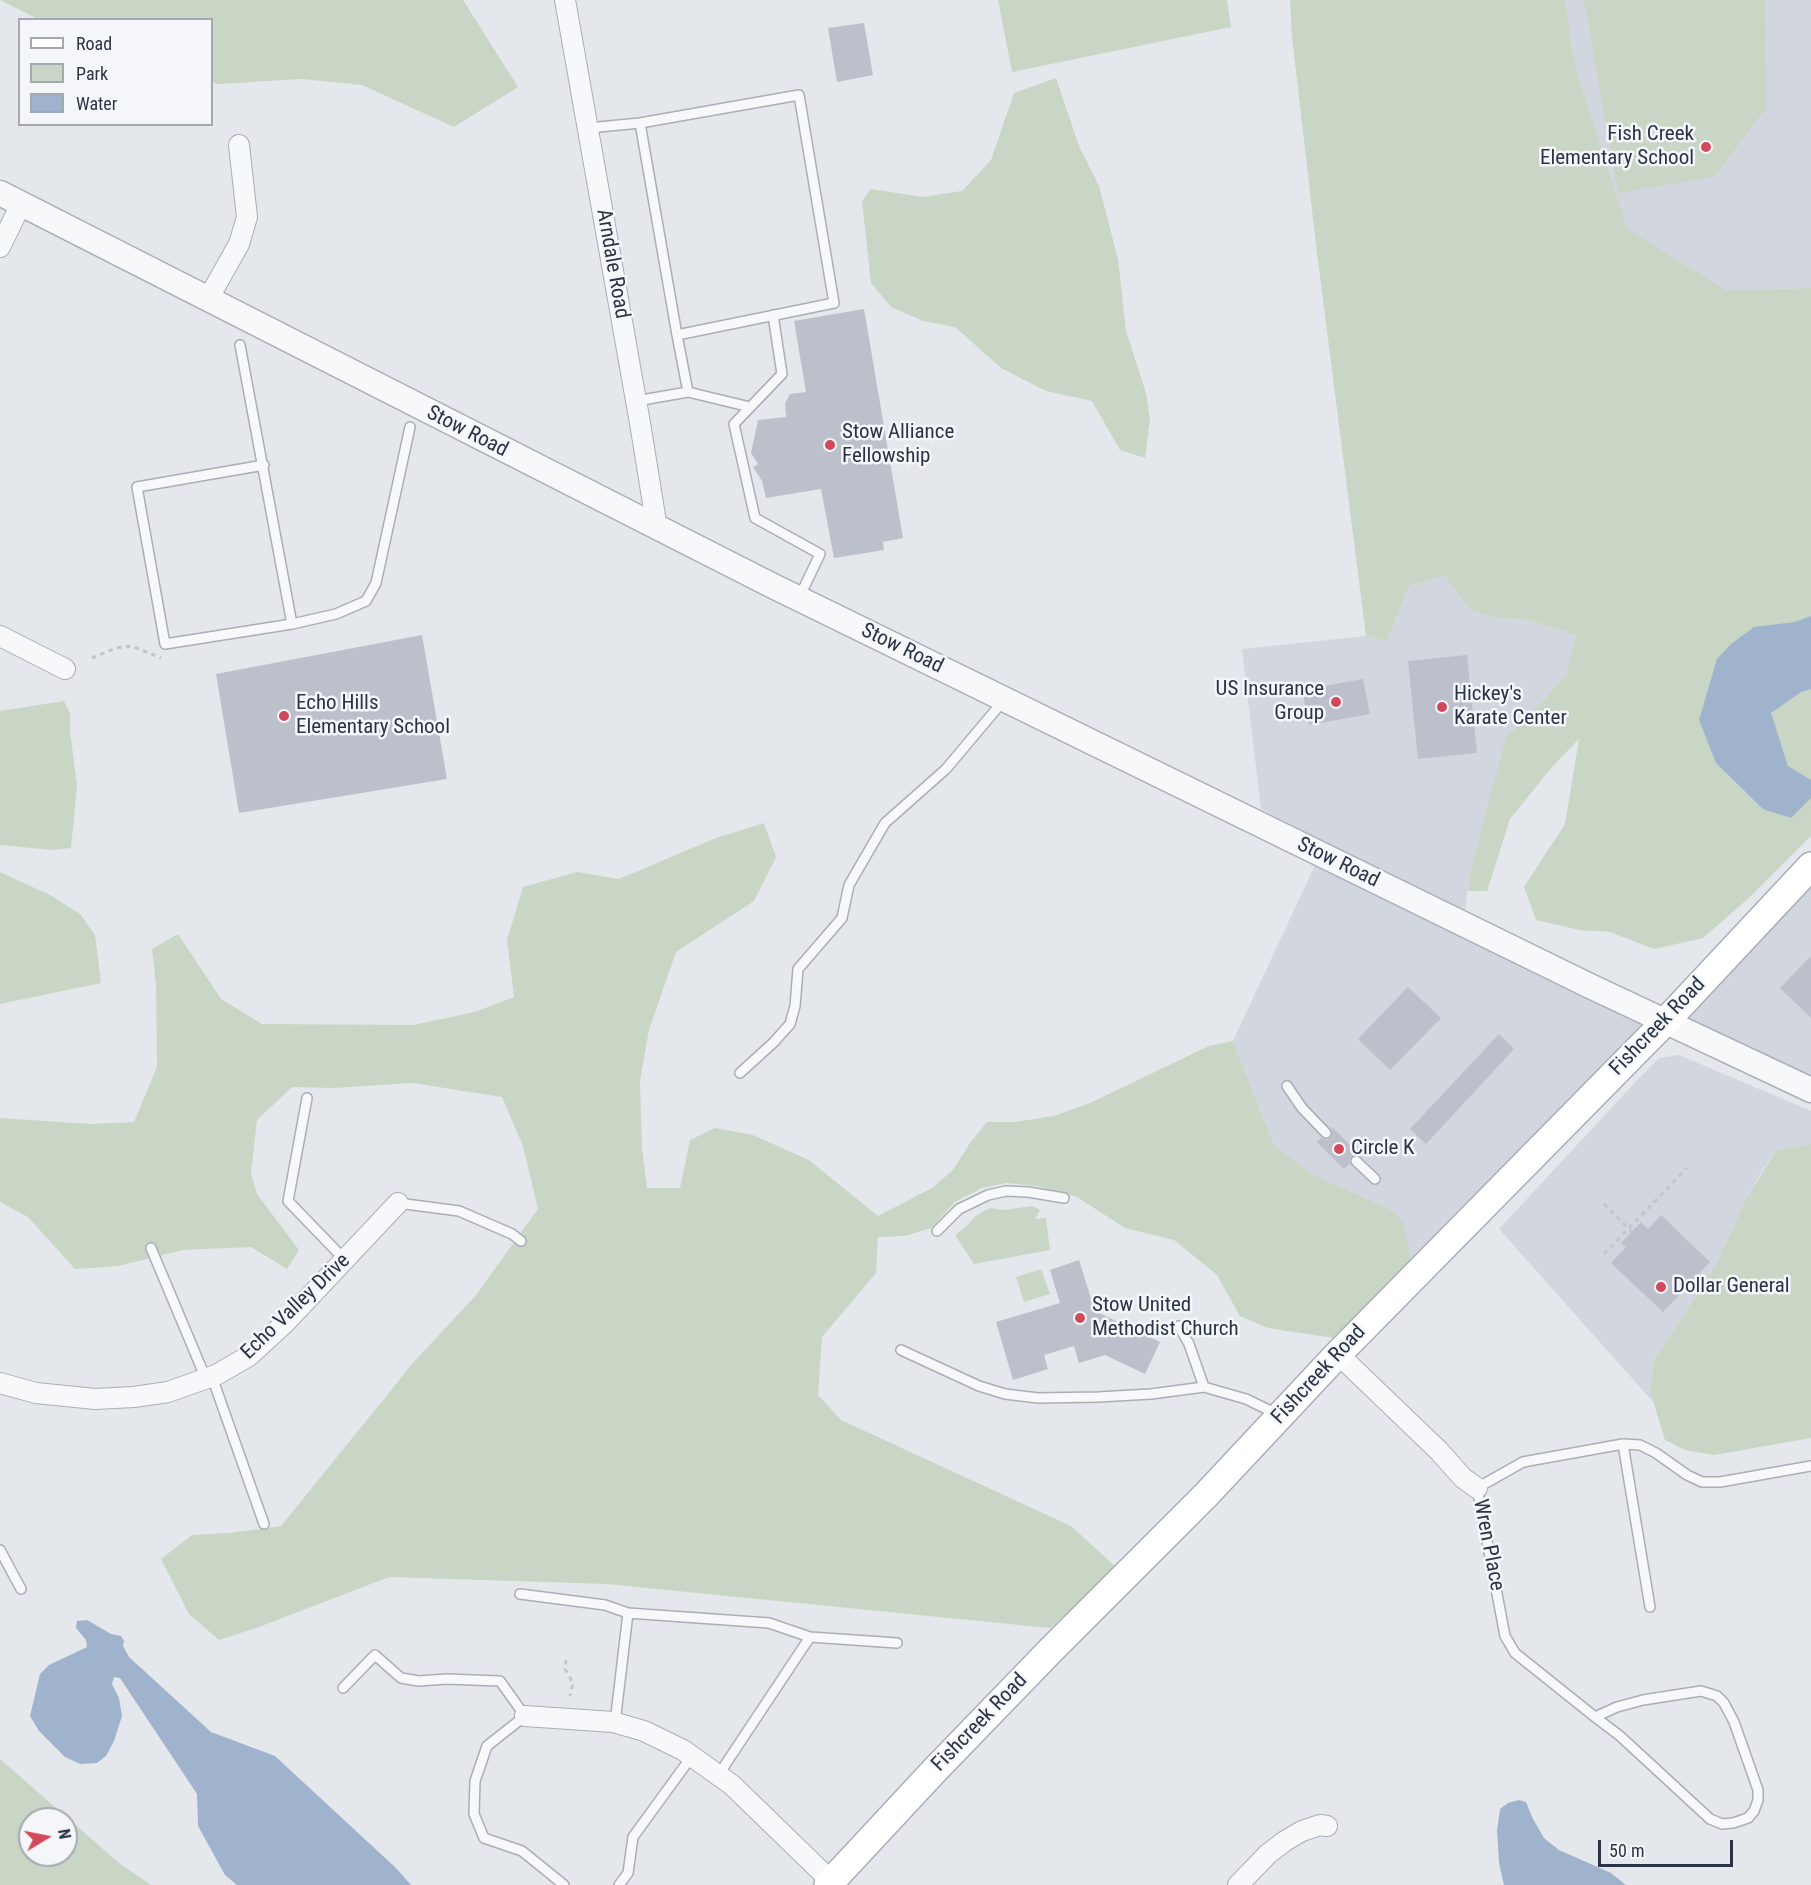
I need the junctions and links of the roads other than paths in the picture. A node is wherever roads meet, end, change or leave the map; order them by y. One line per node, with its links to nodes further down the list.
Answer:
1 (565, 0): 3 (street, Arndale Road)
2 (639, 123): 3 (lane); 8 (lane); 9 (lane)
3 (588, 128): 12 (street, Arndale Road)
4 (239, 145): 7 (street)
5 (11, 199): 6 (street); 7 (street, Stow Road)
6 (0, 247)
7 (208, 299): 16 (street, Stow Road)
8 (773, 315): 9 (lane); 13 (lane)
9 (677, 334): 11 (lane)
10 (240, 345): 15 (lane)
11 (688, 392): 12 (lane); 13 (lane)
12 (636, 401): 16 (street, Arndale Road)
13 (750, 407): 17 (lane)
14 (410, 427): 18 (lane)
15 (264, 465): 18 (lane); 18 (lane)
16 (657, 528): 17 (street, Stow Road)
17 (798, 599): 21 (street, Stow Road)
18 (292, 624)
19 (0, 636): 20 (street)
20 (65, 669)
21 (1004, 700): 23 (street, Stow Road); 24 (lane)
22 (1811, 866): 23 (main road, Fishcreek Road)
23 (1666, 1021): 26 (street, Stow Road); 39 (main road, Fishcreek Road)
24 (740, 1073)
25 (1287, 1086): 28 (lane)
26 (1811, 1090)
27 (307, 1098): 36 (lane)
28 (1326, 1133)
29 (1356, 1161): 30 (lane)
30 (1375, 1179)
31 (1064, 1198): 33 (lane)
32 (398, 1203): 34 (lane); 36 (street, Echo Valley Drive)
33 (937, 1231)
34 (521, 1241)
35 (152, 1248): 41 (lane)
36 (345, 1260): 41 (street, Echo Valley Drive)
37 (1179, 1326): 40 (lane)
38 (901, 1350): 44 (lane)
39 (1338, 1354): 45 (main road, Fishcreek Road); 48 (street, Wren Place)
40 (1198, 1369): 43 (lane); 44 (lane)
41 (208, 1378): 42 (street, Echo Valley Drive); 49 (lane)
42 (0, 1383)
43 (1204, 1387): 44 (lane); 45 (lane)
44 (1186, 1388)
45 (1281, 1416): 64 (main road, Fishcreek Road)
46 (1623, 1444): 47 (lane); 48 (lane); 53 (lane)
47 (1811, 1466)
48 (1477, 1488): 59 (lane, Wren Place)
49 (264, 1524)
50 (0, 1550): 51 (lane)
51 (21, 1589)
52 (520, 1594): 54 (lane)
53 (1650, 1607)
54 (628, 1613): 55 (lane); 60 (lane)
55 (810, 1637): 56 (lane); 62 (lane)
56 (897, 1643)
57 (343, 1688): 58 (lane)
58 (525, 1716): 60 (street); 65 (lane)
59 (1595, 1717): 59 (lane, Wren Place)
60 (615, 1723): 61 (street)
61 (692, 1756): 62 (street); 66 (lane)
62 (719, 1774): 64 (street)
63 (1327, 1826): 67 (street)
64 (831, 1884)
65 (564, 1885)
66 (619, 1885)
67 (1238, 1885)

